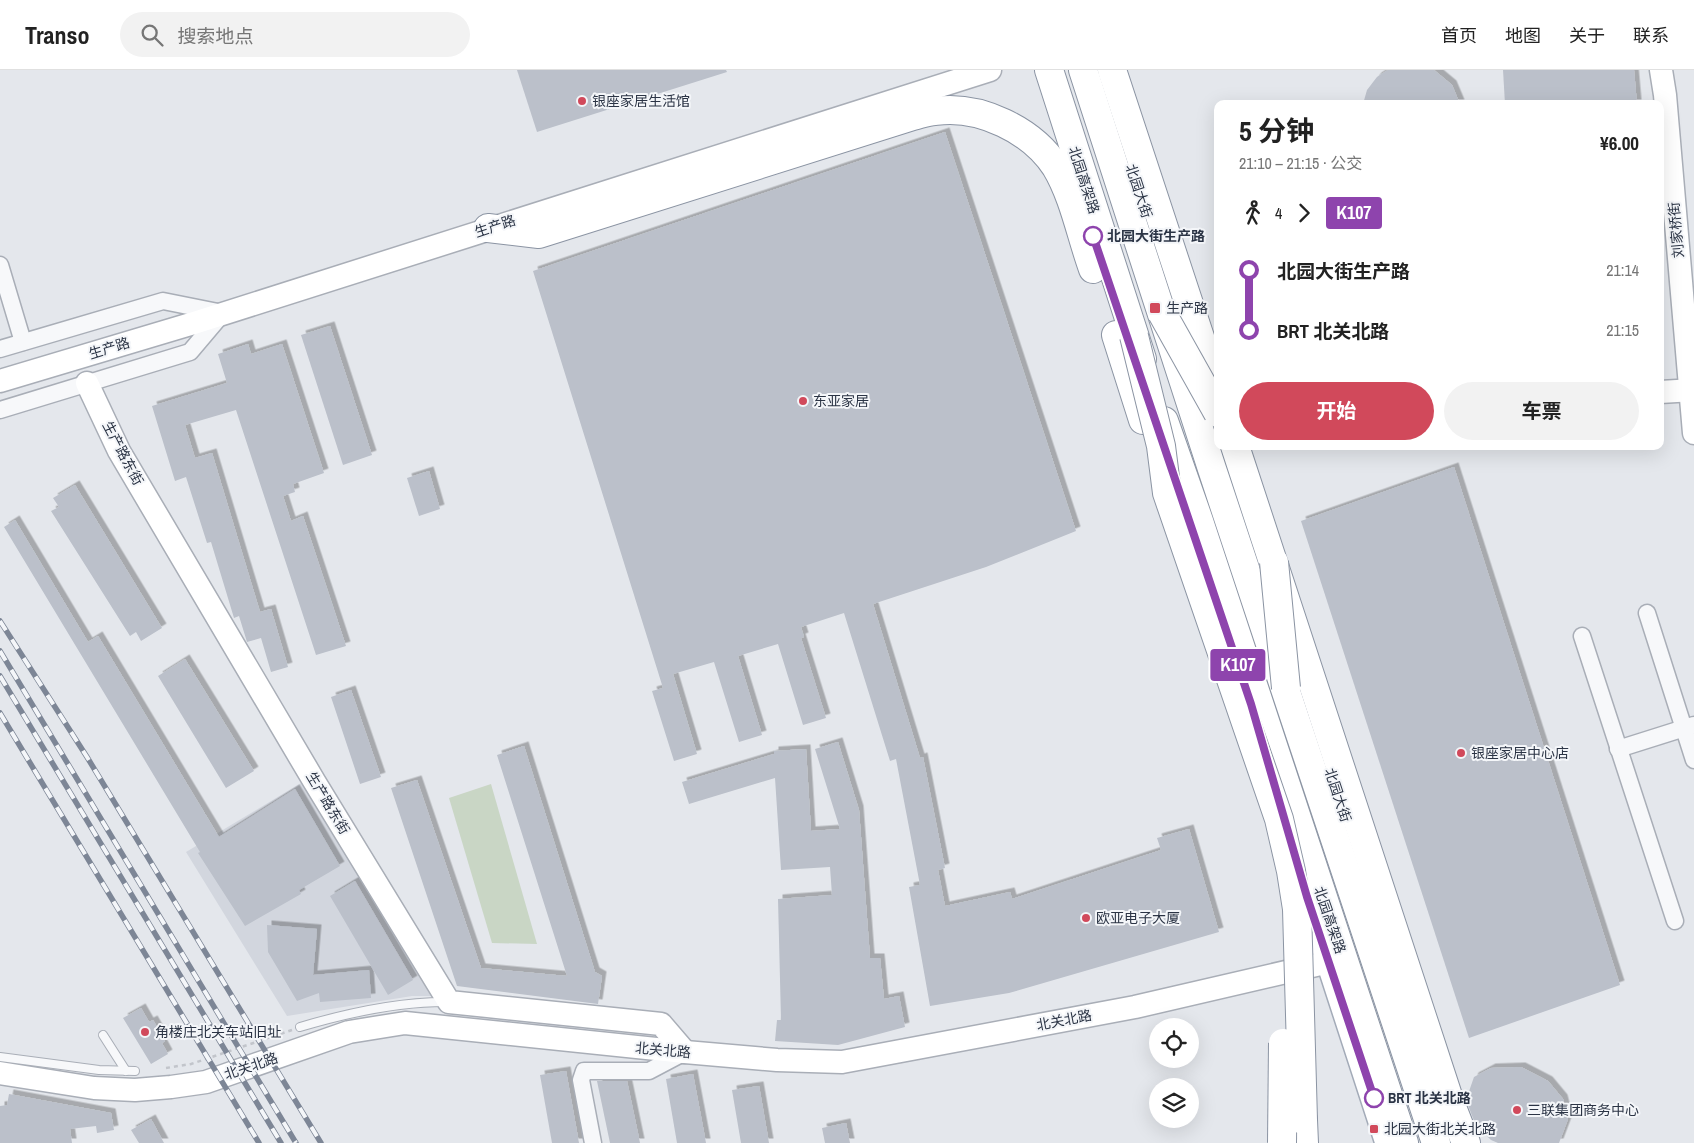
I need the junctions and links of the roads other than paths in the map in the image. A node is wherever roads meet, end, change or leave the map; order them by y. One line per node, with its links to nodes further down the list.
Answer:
1 (990, 70): 8 (street, 生产路)
2 (1039, 70): 38 (main road)
3 (1049, 70): 12 (highway, 北园高架路)
4 (1083, 70): 11 (highway)
5 (1102, 70): 21 (main road, 北园大街)
6 (1112, 70): 15 (highway)
7 (1661, 70): 18 (street, 刘家桥街)
8 (488, 228): 10 (street, 生产路); 26 (highway, bridge)
9 (0, 265): 13 (street)
10 (223, 313): 13 (street); 16 (street, 生产路); 17 (street)
11 (1162, 313): 22 (highway, bridge); 32 (highway, bridge)
12 (1134, 336): 26 (highway, bridge); 31 (highway, 北园高架路, bridge)
13 (23, 342): 14 (street)
14 (0, 349)
15 (1214, 380)
16 (0, 381)
17 (87, 383): 20 (street); 39 (street, 生产路东街)
18 (1692, 390): 19 (street); 23 (street, 刘家桥街)
19 (1664, 392)
20 (0, 410)
21 (1214, 412)
22 (1214, 414)
23 (1694, 433)
24 (1225, 450): 54 (main road, 北园大街)
25 (1237, 450): 27 (highway)
26 (1167, 493): 28 (highway, bridge)
27 (1274, 562): 32 (highway, bridge); 47 (highway, bridge)
28 (1195, 581): 31 (highway, bridge); 36 (highway, bridge)
29 (1647, 613): 33 (street)
30 (1582, 636): 34 (street)
31 (1252, 686): 52 (highway, 北园高架路)
32 (1286, 688): 53 (highway)
33 (1689, 726): 34 (street); 35 (street)
34 (1618, 749): 37 (street)
35 (1694, 760)
36 (1279, 819): 49 (highway, bridge); 50 (highway, bridge)
37 (1675, 921)
38 (1329, 962): 42 (street, 北关北路); 51 (main road)
39 (449, 1002): 40 (lane); 42 (street)
40 (300, 1027)
41 (104, 1035): 44 (lane)
42 (685, 1052): 46 (street, 北关北路); 48 (street)
43 (0, 1058): 44 (lane)
44 (126, 1071): 45 (lane)
45 (136, 1071)
46 (0, 1073)
47 (1450, 1102): 55 (highway); 56 (highway)
48 (593, 1143)
49 (1282, 1143)
50 (1304, 1143)
51 (1388, 1143)
52 (1404, 1143)
53 (1436, 1143)
54 (1451, 1143)
55 (1466, 1143)
56 (1473, 1143)

